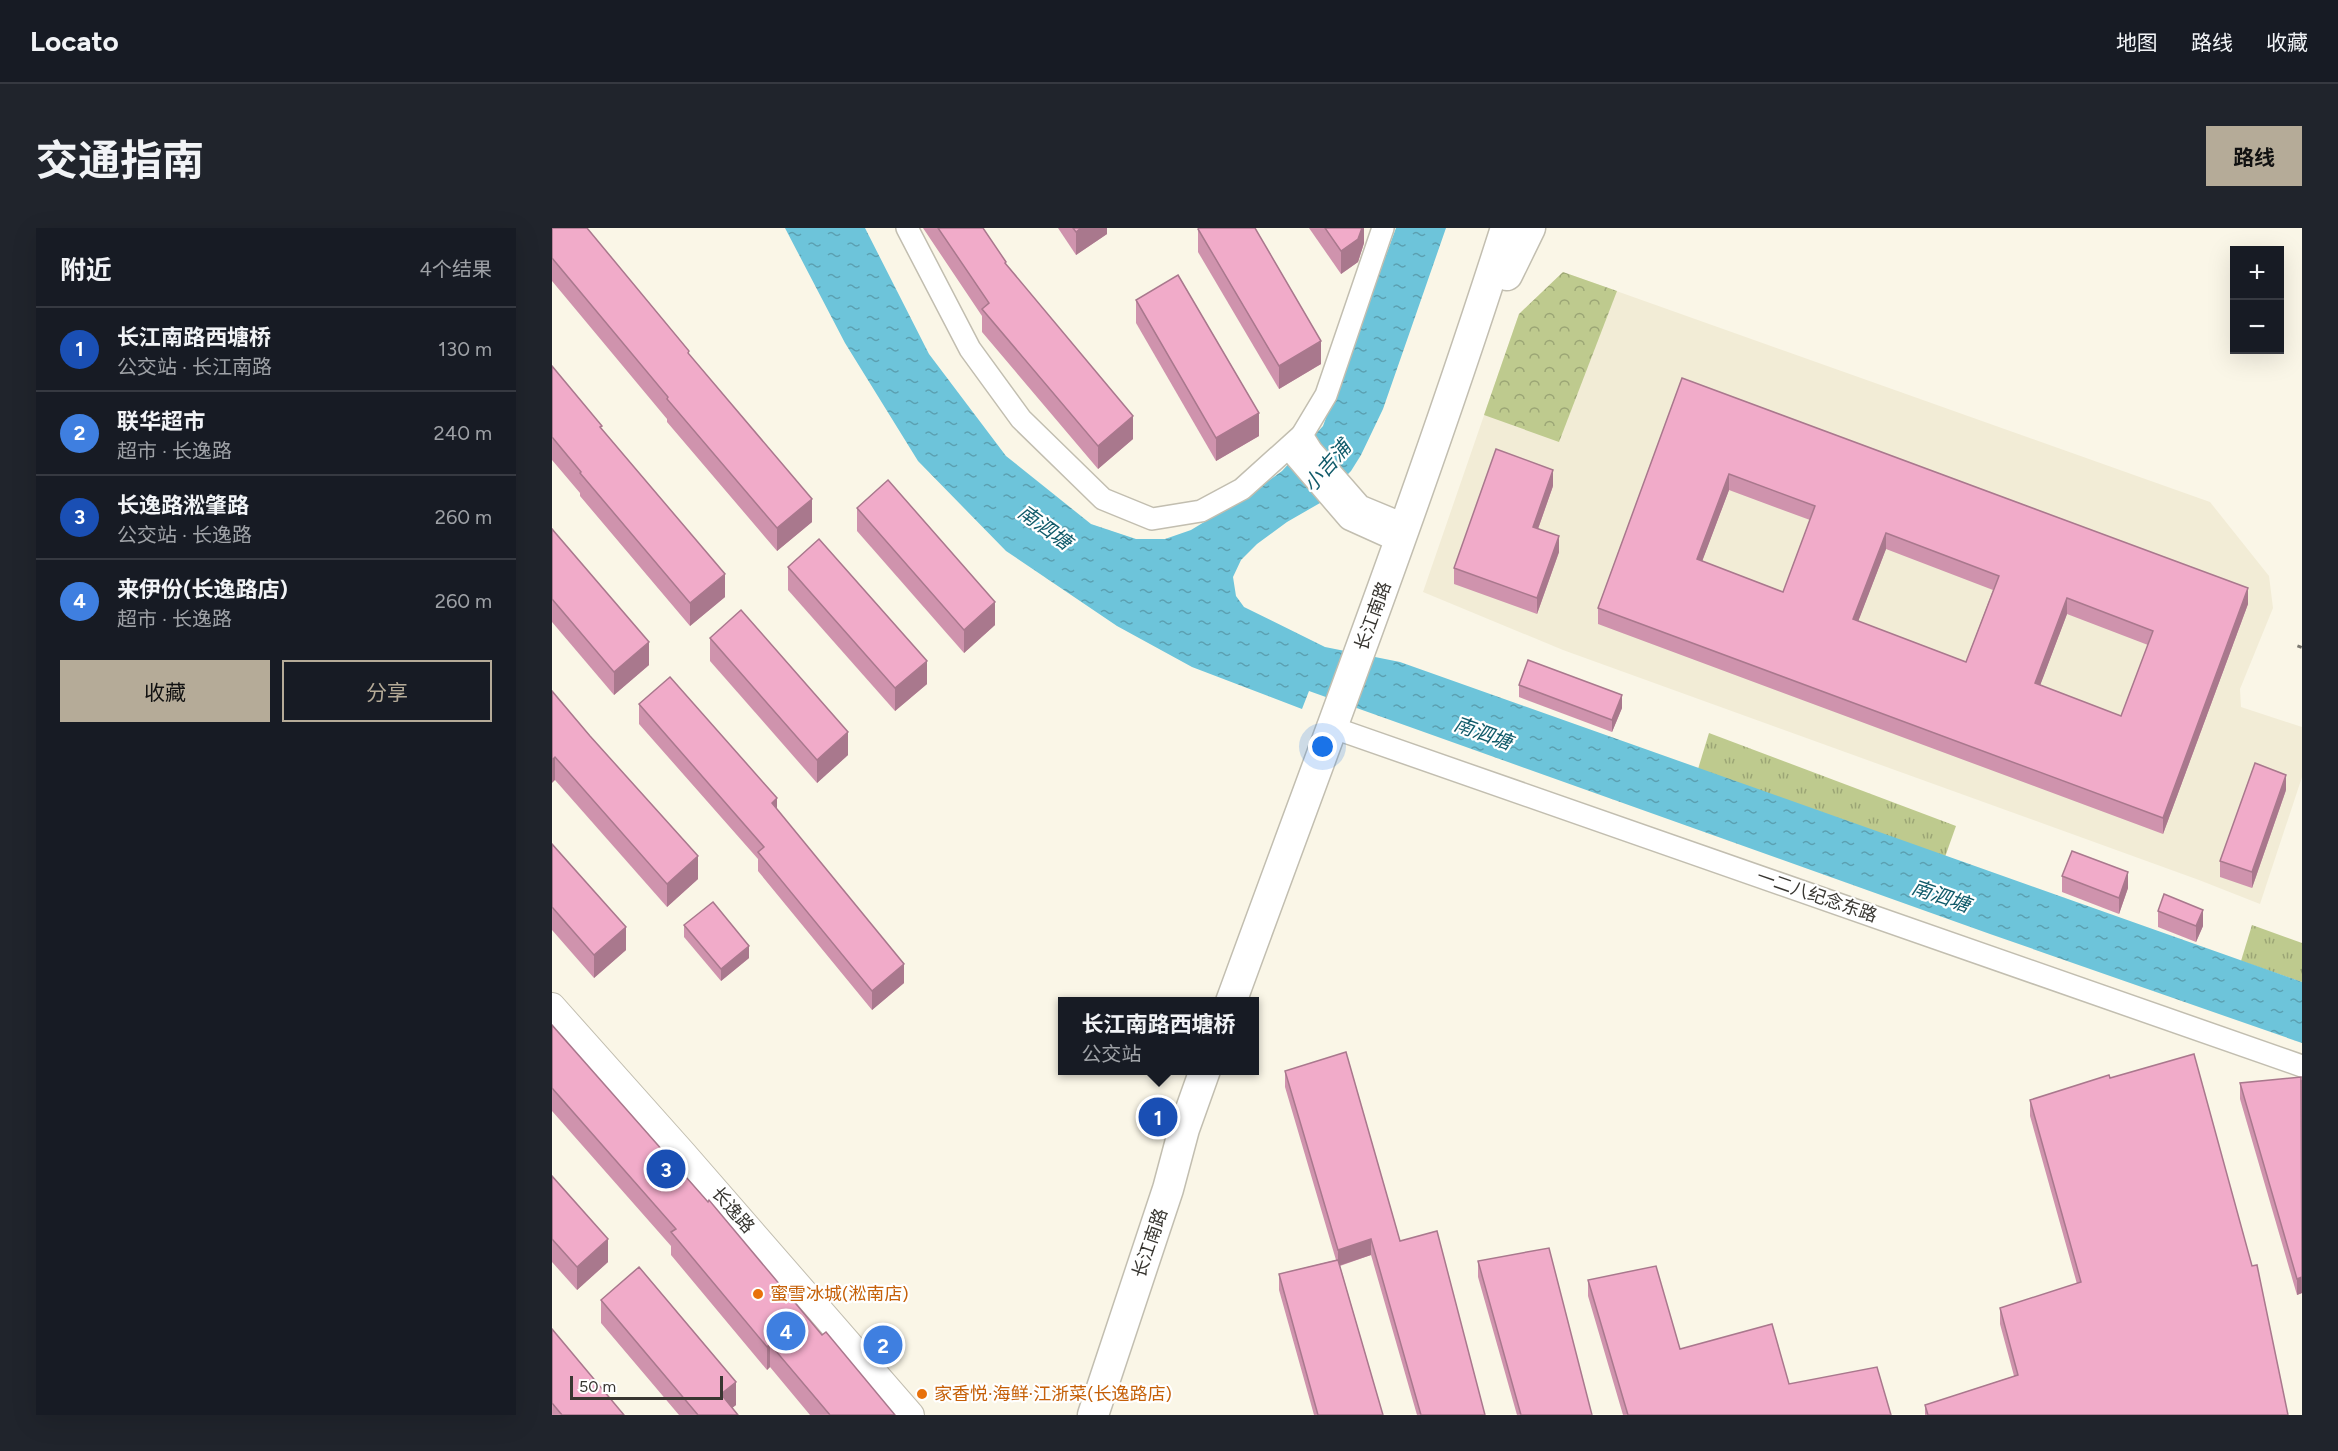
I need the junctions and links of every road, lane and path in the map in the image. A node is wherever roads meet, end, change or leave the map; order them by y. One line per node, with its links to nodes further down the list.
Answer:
1 (907, 228): 6 (street)
2 (1383, 228): 6 (street)
3 (1506, 228): 5 (main road, 长江南路)
4 (1530, 228): 5 (main road)
5 (1462, 367): 7 (main road, 长江南路)
6 (1301, 449): 7 (street)
7 (1403, 534): 8 (main road, 长江南路)
8 (1336, 714): 9 (main road, 长江南路); 11 (street, 一二八纪念东路)
9 (1233, 997)
10 (552, 1006): 13 (street, 长逸路)
11 (2302, 1066)
12 (1204, 1075): 14 (main road, 长江南路)
13 (911, 1415)
14 (1093, 1415)

